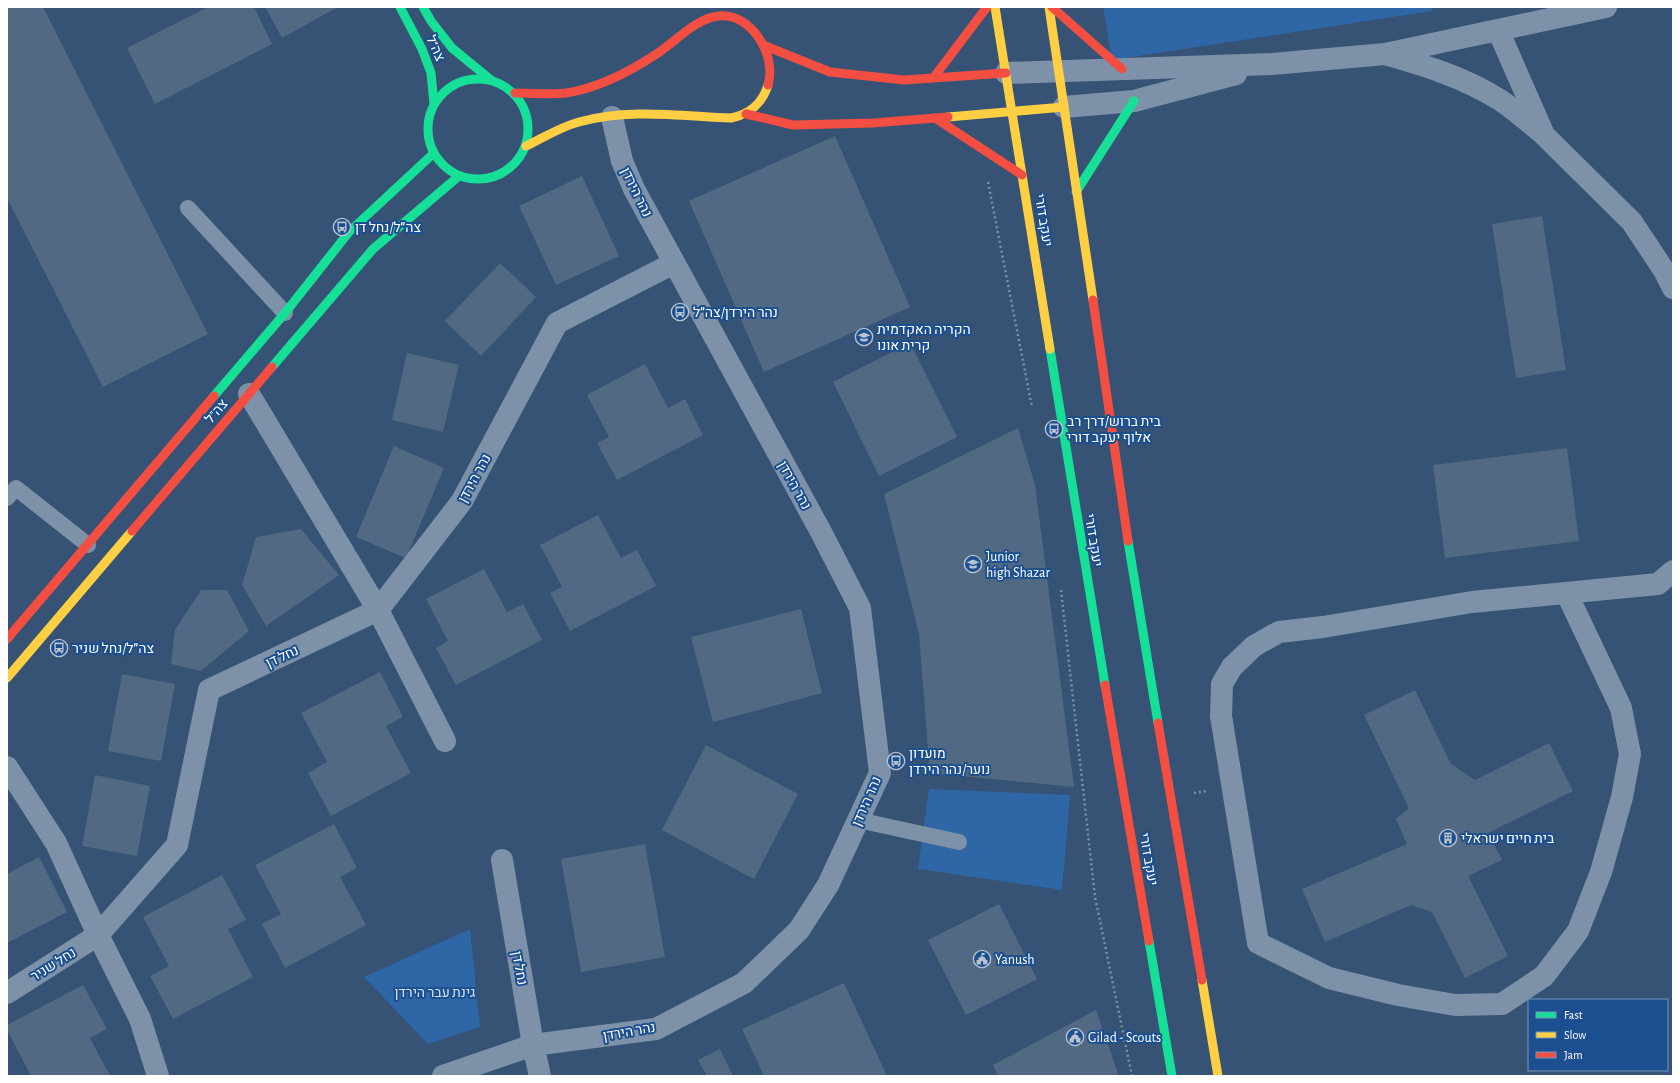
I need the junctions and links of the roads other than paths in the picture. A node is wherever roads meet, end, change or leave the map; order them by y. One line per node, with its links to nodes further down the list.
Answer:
1 (400, 7): 18 (street, צה"ל)
2 (423, 7): 15 (street, צה"ל)
3 (987, 7): 14 (street)
4 (996, 7): 13 (street, יעקב דורי)
5 (1050, 7): 11 (street); 12 (street)
6 (1606, 7): 7 (street)
7 (1498, 30): 9 (street); 24 (street)
8 (763, 45): 14 (street); 16 (street); 21 (street)
9 (1385, 54): 10 (street); 24 (street)
10 (1272, 64): 11 (street); 17 (street)
11 (1122, 69): 12 (street)
12 (1058, 70): 13 (street); 19 (street)
13 (1006, 73): 14 (street); 20 (street, יעקב דורי)
14 (934, 77)
15 (491, 80): 16 (street); 18 (street)
16 (515, 94): 25 (street)
17 (1134, 101): 19 (street); 29 (street)
18 (434, 104): 26 (street)
19 (1064, 107): 20 (street); 29 (street)
20 (1012, 111): 23 (street); 27 (street, יעקב דורי)
21 (746, 114): 22 (street); 23 (street)
22 (612, 117): 25 (street); 31 (street, נהר הירדן)
23 (936, 118): 27 (street)
24 (1544, 135): 32 (street)
25 (526, 146): 28 (street)
26 (434, 153): 28 (street); 33 (street, צה"ל)
27 (1022, 175): 53 (street, יעקב דורי)
28 (460, 176): 34 (street, צה"ל)
29 (1076, 192): 54 (street)
30 (188, 208): 33 (lane)
31 (674, 263): 39 (street, נהר הירדן); 44 (street, נהר הירדן)
32 (1673, 288)
33 (285, 313): 36 (street, צה"ל)
34 (249, 394): 39 (street); 41 (street, צה"ל)
35 (7, 498): 36 (lane)
36 (88, 545): 40 (street, צה"ל)
37 (1673, 571): 38 (street)
38 (1567, 594): 38 (street)
39 (378, 610): 42 (street); 47 (street, נחל דן)
40 (7, 639)
41 (7, 678)
42 (445, 741)
43 (7, 767): 47 (street)
44 (858, 820): 45 (lane); 49 (street, נהר הירדן)
45 (959, 842)
46 (502, 860): 49 (street, נחל דן)
47 (98, 935): 48 (street, נחל שניר); 50 (street)
48 (7, 993)
49 (534, 1045): 51 (street, נהר הירדן); 52 (street, נחל דן)
50 (158, 1076)
51 (443, 1076)
52 (540, 1076)
53 (1172, 1076)
54 (1218, 1076)

